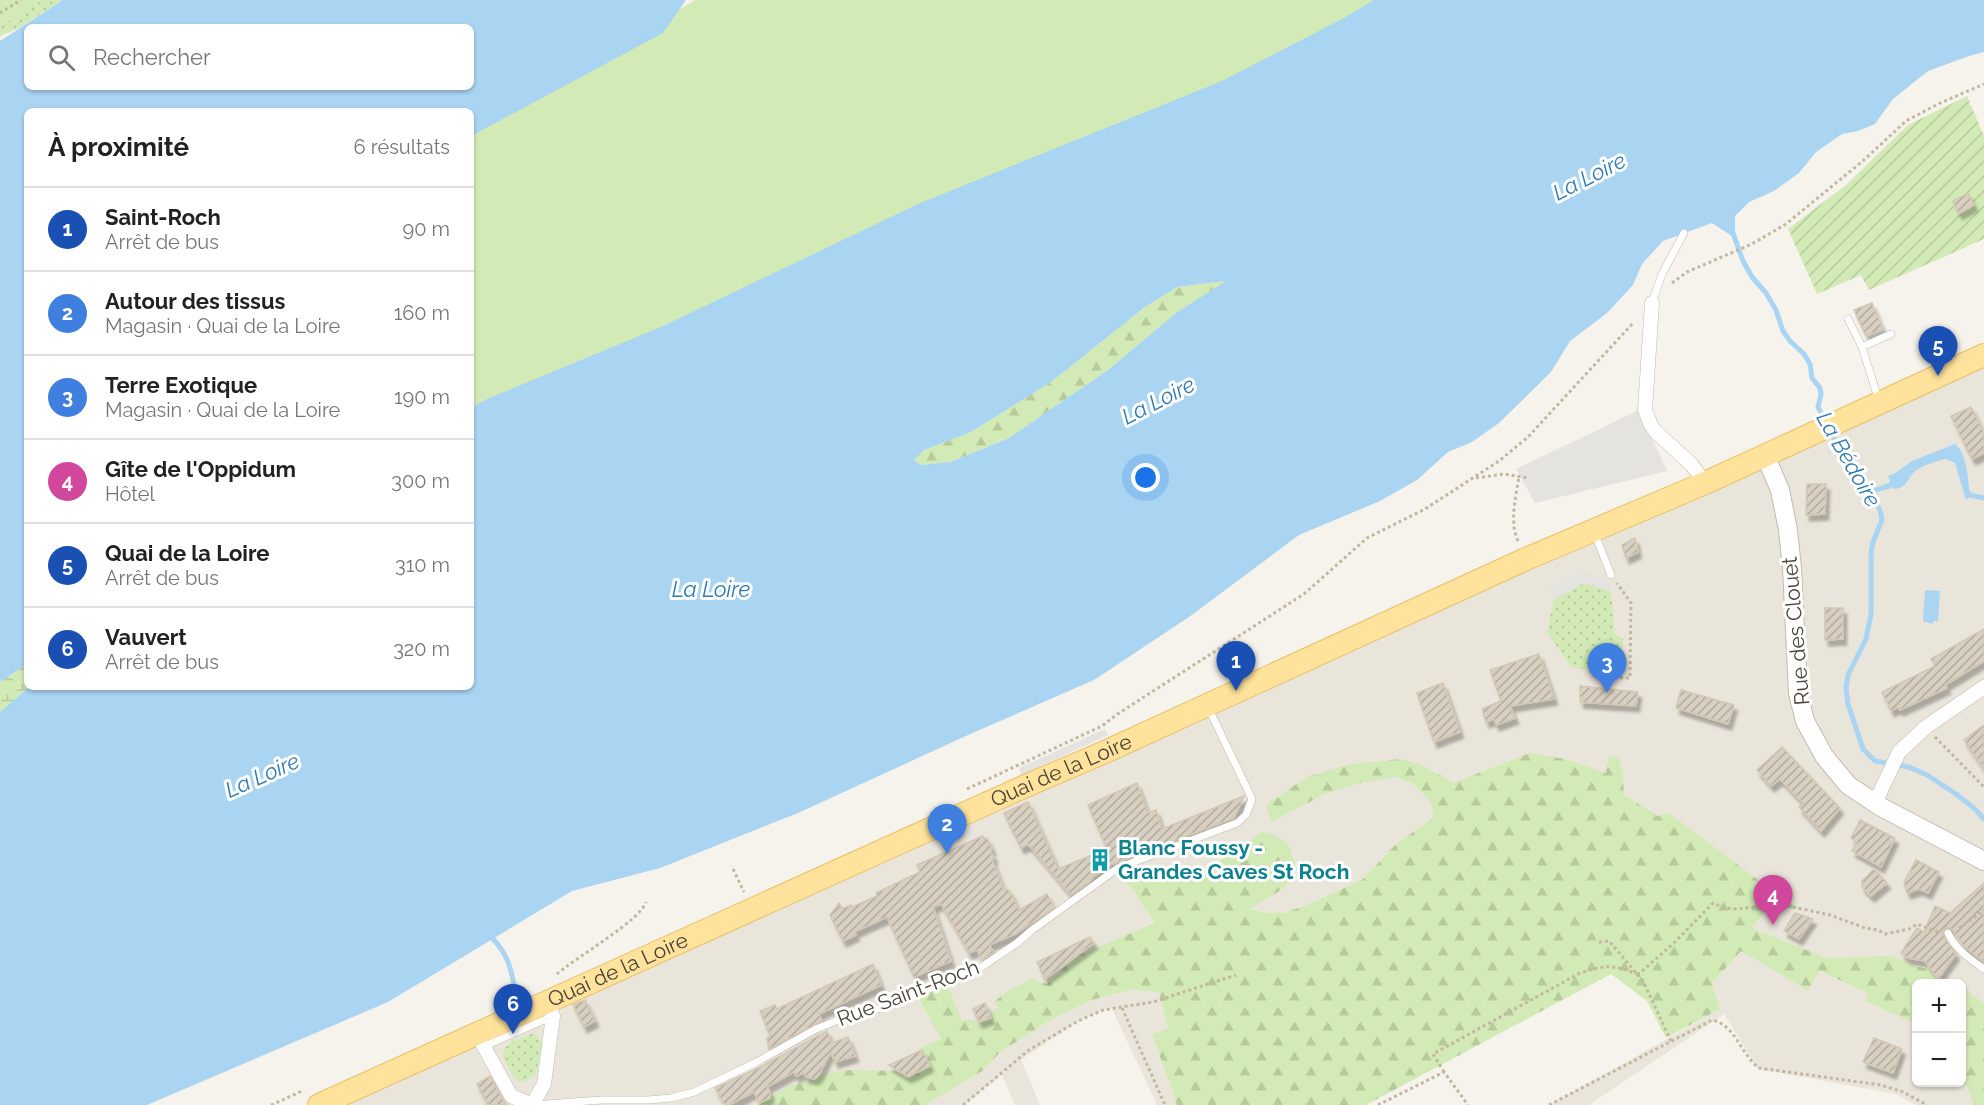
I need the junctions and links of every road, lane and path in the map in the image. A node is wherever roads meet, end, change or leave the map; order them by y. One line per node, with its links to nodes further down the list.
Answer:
1 (21, 0): 2 (path)
2 (0, 13)
3 (1984, 84): 5 (path)
4 (1684, 233): 5 (lane)
5 (1652, 303): 14 (path); 15 (street)
6 (1848, 319): 8 (lane)
7 (1891, 334): 8 (lane)
8 (1862, 347): 10 (lane)
9 (1984, 355): 11 (main road)
10 (1880, 402)
11 (1766, 455): 15 (main road, Quai de la Loire); 25 (street, Rue des Clouet)
12 (1519, 476): 13 (path); 14 (path); 17 (path)
13 (1528, 478)
14 (1473, 479): 23 (path)
15 (1705, 483): 16 (main road, Quai de la Loire)
16 (1593, 530): 18 (lane); 21 (main road, Quai de la Loire)
17 (1514, 534)
18 (1611, 574): 20 (path)
19 (1984, 687): 22 (street)
20 (1607, 689)
21 (1207, 704): 36 (main road, Quai de la Loire); 42 (lane, Rue Saint-Roch)
22 (1926, 727): 24 (path); 25 (street)
23 (1097, 730)
24 (1984, 787)
25 (1875, 803): 26 (street, Rue des Clouet)
26 (1984, 861)
27 (733, 869): 28 (path)
28 (746, 896)
29 (646, 902): 36 (path)
30 (1984, 910): 31 (path)
31 (1948, 933): 33 (lane); 34 (path)
32 (1599, 942): 34 (path)
33 (1984, 969)
34 (1637, 974): 39 (path); 40 (path)
35 (1236, 975): 37 (path)
36 (552, 1005): 38 (main road, Quai de la Loire); 42 (street)
37 (1122, 1008): 43 (path); 44 (path)
38 (481, 1040): 41 (main road, Quai de la Loire); 42 (street)
39 (1671, 1041): 47 (path); 48 (path)
40 (1444, 1072): 45 (path); 46 (path)
41 (319, 1105)
42 (532, 1105)
43 (963, 1105)
44 (1165, 1105)
45 (1378, 1105)
46 (1468, 1105)
47 (1549, 1105)
48 (1927, 1105)

